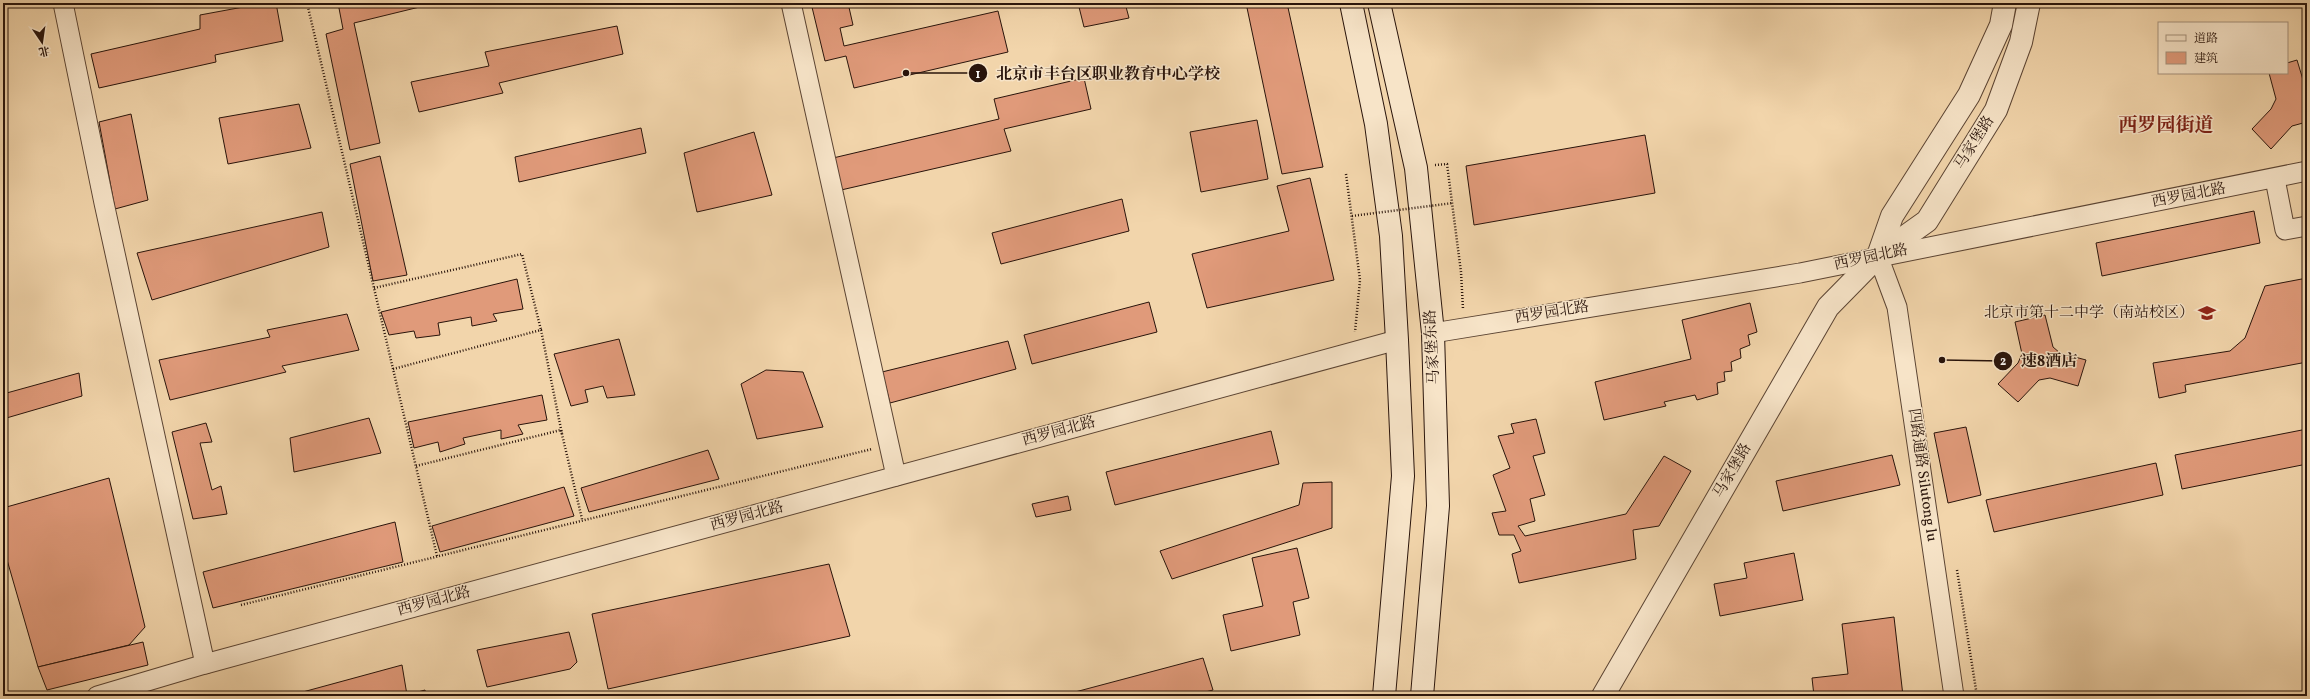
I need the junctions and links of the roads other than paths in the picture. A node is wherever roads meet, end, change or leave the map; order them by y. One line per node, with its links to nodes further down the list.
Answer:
1 (791, 3): 13 (street)
2 (1351, 3): 12 (main road)
3 (1379, 3): 11 (main road, 马家堡东路)
4 (2005, 3): 10 (main road, 马家堡路)
5 (2029, 3): 10 (main road, 马家堡路)
6 (67, 4): 14 (street)
7 (2307, 171): 8 (street, 西罗园北路)
8 (2275, 179): 9 (street); 10 (street, 西罗园北路)
9 (2307, 226)
10 (1878, 256): 11 (street, 西罗园北路); 18 (main road, 马家堡路); 19 (street, 四路通路 Silutong lu)
11 (1433, 333): 17 (main road, 马家堡东路)
12 (1397, 340): 13 (street, 西罗园北路); 16 (main road)
13 (896, 476): 14 (street, 西罗园北路)
14 (205, 664): 15 (street, 西罗园北路)
15 (97, 696)
16 (1384, 696)
17 (1422, 696)
18 (1603, 696)
19 (1954, 696)

